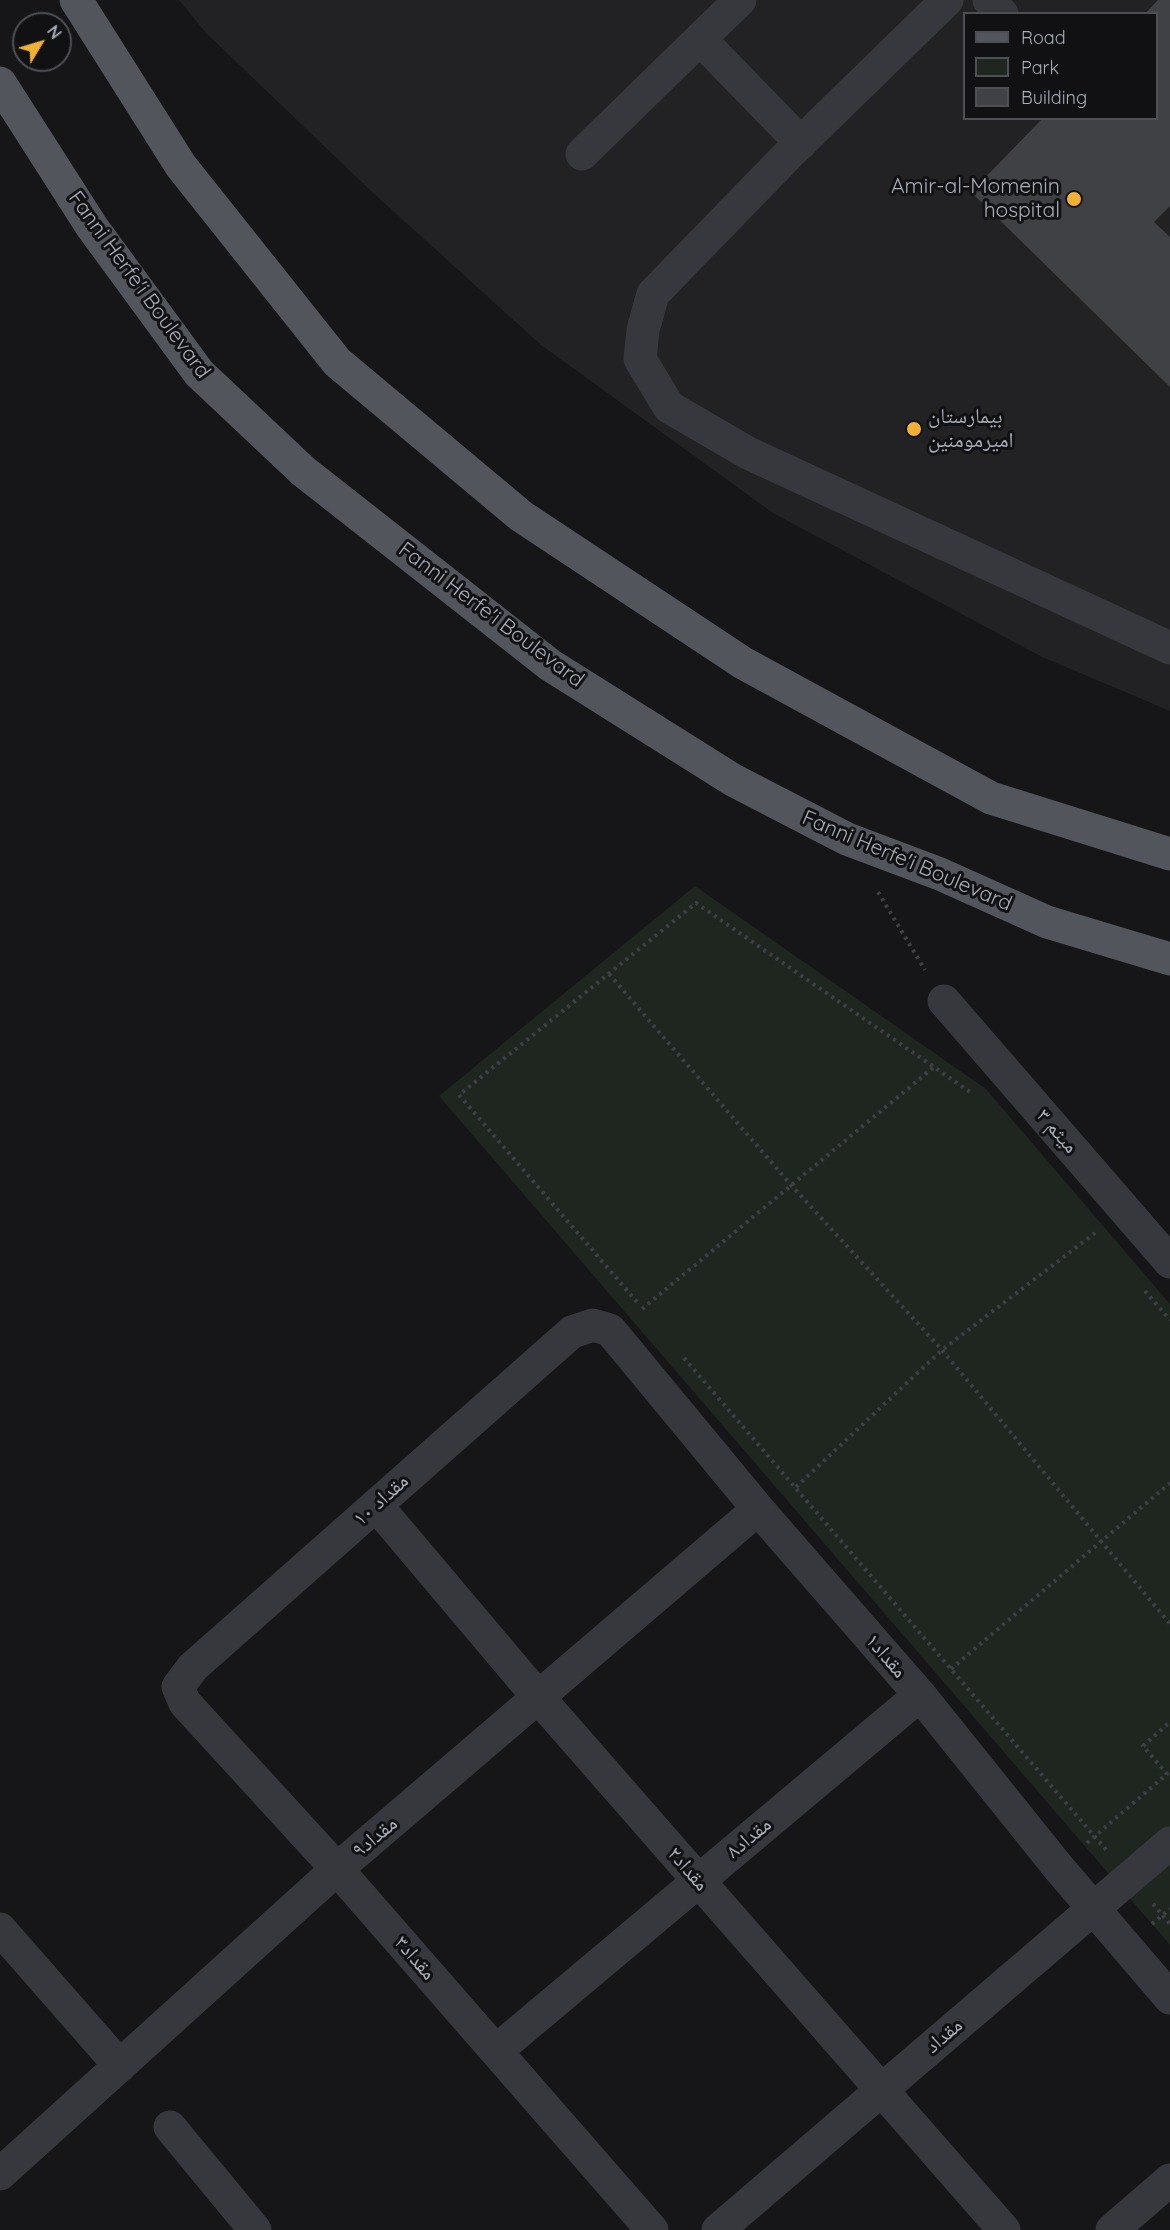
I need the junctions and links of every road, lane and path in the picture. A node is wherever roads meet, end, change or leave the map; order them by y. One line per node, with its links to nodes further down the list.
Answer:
1 (76, 0): 11 (main road)
2 (740, 0): 6 (street)
3 (947, 0): 8 (street)
4 (989, 0): 5 (street)
5 (1000, 12)
6 (701, 40): 8 (street); 9 (street)
7 (0, 83): 13 (main road, Fanni Herfe'i Boulevard)
8 (801, 143): 10 (street)
9 (582, 154)
10 (1170, 648)
11 (1170, 854)
12 (877, 890): 15 (path)
13 (1170, 960)
14 (609, 974): 16 (path); 18 (path); 24 (path)
15 (944, 1001): 22 (street, میثم ۳)
16 (934, 1067): 17 (path); 18 (path)
17 (979, 1098)
18 (791, 1185): 24 (path); 28 (path)
19 (1088, 1224): 20 (path)
20 (1095, 1233): 21 (path); 28 (path)
21 (1103, 1242)
22 (1170, 1262)
23 (1140, 1286): 26 (path)
24 (642, 1309): 25 (path)
25 (650, 1318)
26 (1170, 1320)
27 (593, 1325): 32 (street, مقداد ۱۰); 33 (street, مقداد۱)
28 (942, 1350): 31 (path); 34 (path)
29 (681, 1353): 31 (path)
30 (1170, 1483): 34 (path)
31 (796, 1487): 36 (path)
32 (376, 1505): 37 (street, مقداد ۱۰); 39 (street, مقداد۲)
33 (758, 1509): 38 (street, مقداد۱); 39 (street, مقداد۹)
34 (1100, 1543): 35 (path); 36 (path)
35 (1170, 1624)
36 (951, 1669): 41 (path)
37 (178, 1687): 44 (street, مقداد۳)
38 (920, 1695): 43 (street, مقداد۱); 46 (street, مقداد۸)
39 (539, 1698): 44 (street, مقداد۹); 46 (street, مقداد۲)
40 (1170, 1722): 41 (path)
41 (1095, 1836): 43 (path); 45 (path)
42 (1170, 1843): 45 (street, مقداد)
43 (1058, 1867): 47 (street, مقداد۱)
44 (337, 1869): 51 (street, مقداد۳); 52 (street, مقداد۹)
45 (1129, 1877): 47 (street, مقداد); 48 (path)
46 (699, 1881): 51 (street, مقداد۸); 53 (street, مقداد۲)
47 (1093, 1908): 50 (street, مقداد۱); 53 (street, مقداد)
48 (1170, 1924)
49 (0, 1929): 52 (street)
50 (1170, 1998)
51 (496, 2051): 58 (street, مقداد۳)
52 (120, 2066): 55 (street, مقداد۹)
53 (881, 2090): 59 (street, مقداد); 60 (street, مقداد۲)
54 (170, 2127): 57 (street)
55 (0, 2174)
56 (1170, 2180): 61 (street)
57 (255, 2230)
58 (652, 2230)
59 (718, 2230)
60 (1004, 2230)
61 (1112, 2230)

